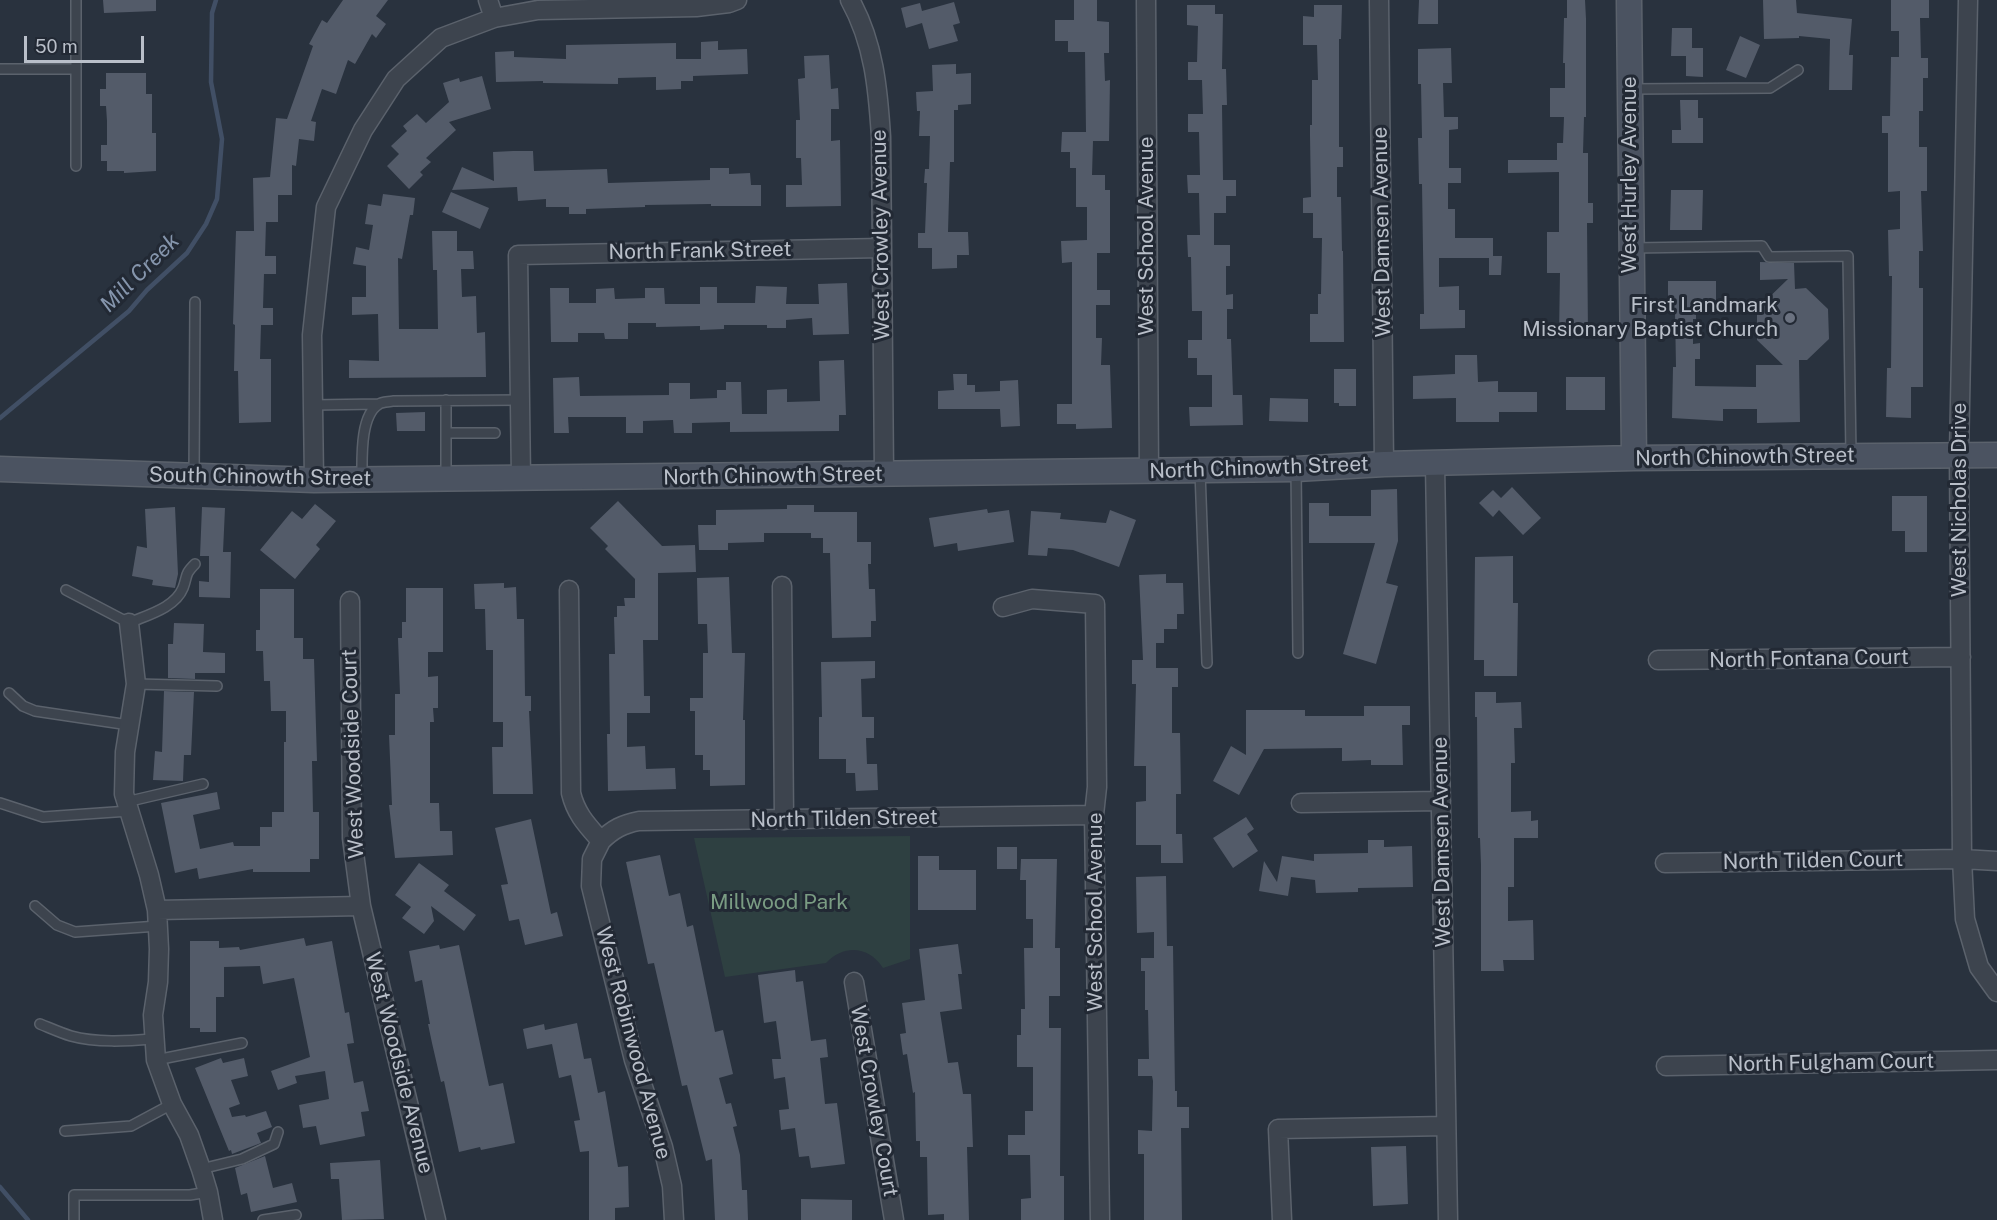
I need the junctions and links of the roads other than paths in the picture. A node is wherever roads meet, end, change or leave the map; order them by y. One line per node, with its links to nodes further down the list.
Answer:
1 (76, 0): 11 (lane)
2 (488, 0): 9 (street)
3 (737, 0): 9 (street)
4 (850, 0): 15 (street, West Crowley Avenue)
5 (1146, 0): 33 (street, West School Avenue)
6 (1379, 0): 28 (street, West Damsen Avenue)
7 (1629, 0): 13 (street, West Hurley Avenue)
8 (1968, 0): 24 (street, West Nicholas Drive)
9 (494, 18): 21 (street)
10 (0, 69): 11 (lane)
11 (76, 69): 14 (lane)
12 (1798, 70): 13 (lane)
13 (1629, 89): 16 (street, West Hurley Avenue)
14 (76, 166)
15 (882, 248): 19 (street, North Frank Street); 34 (street, West Crowley Avenue)
16 (1630, 248): 26 (lane); 27 (street, West Hurley Avenue)
17 (195, 302): 35 (lane)
18 (446, 400): 19 (lane); 20 (lane); 22 (lane)
19 (520, 400): 37 (street)
20 (379, 404): 21 (lane); 39 (lane)
21 (313, 405): 38 (street)
22 (446, 433): 23 (lane); 36 (lane)
23 (495, 433)
24 (1959, 455): 25 (street, North Chinowth Street); 26 (street, North Chinowth Street); 48 (street, West Nicholas Drive)
25 (1997, 455)
26 (1851, 456): 27 (street, North Chinowth Street)
27 (1634, 458): 29 (street, North Chinowth Street)
28 (1384, 464): 29 (street, North Chinowth Street); 31 (street, North Chinowth Street)
29 (1435, 464): 56 (street, West Damsen Avenue)
30 (5, 469): 35 (street, South Chinowth Street)
31 (1296, 469): 32 (street, North Chinowth Street); 47 (lane)
32 (1200, 471): 33 (street, North Chinowth Street); 50 (lane)
33 (1149, 472): 34 (street, North Chinowth Street)
34 (884, 475): 37 (street, North Chinowth Street)
35 (194, 476): 38 (street, South Chinowth Street)
36 (446, 479): 37 (street, South Chinowth Street); 39 (street, South Chinowth Street)
37 (521, 479)
38 (314, 480): 39 (street, South Chinowth Street)
39 (362, 480)
40 (195, 564): 46 (lane)
41 (782, 586): 61 (street)
42 (66, 590): 46 (lane)
43 (569, 590): 62 (street)
44 (350, 601): 67 (street, West Woodside Court)
45 (1003, 607): 60 (street, West School Avenue)
46 (129, 623): 51 (street)
47 (1298, 652)
48 (1961, 657): 49 (street, North Fontana Court); 63 (street, West Nicholas Drive)
49 (1658, 660)
50 (1207, 663)
51 (136, 684): 52 (lane); 54 (street)
52 (218, 686)
53 (9, 693): 54 (lane)
54 (129, 725): 59 (street)
55 (203, 783): 59 (lane)
56 (1441, 801): 58 (street); 78 (street, West Damsen Avenue)
57 (0, 803): 59 (lane)
58 (1301, 803)
59 (127, 806): 68 (street)
60 (1094, 815): 61 (street, North Tilden Street); 90 (street, West School Avenue)
61 (784, 820): 62 (street, North Tilden Street)
62 (601, 841): 88 (street, West Robinwood Avenue)
63 (1962, 859): 64 (street); 65 (street, North Tilden Court); 70 (street, West Nicholas Drive)
64 (1997, 861)
65 (1665, 863)
66 (35, 906): 68 (lane)
67 (361, 906): 68 (street); 87 (street, West Woodside Avenue)
68 (157, 918): 72 (street)
69 (854, 982): 89 (street, West Crowley Court)
70 (1997, 992)
71 (40, 1024): 72 (lane)
72 (153, 1039): 74 (street)
73 (242, 1043): 74 (lane)
74 (156, 1060): 77 (street)
75 (1997, 1060): 76 (street, North Fulgham Court)
76 (1666, 1066)
77 (172, 1104): 79 (lane); 81 (street)
78 (1446, 1126): 91 (street); 92 (street, West Damsen Avenue)
79 (65, 1131)
80 (278, 1132): 81 (lane)
81 (201, 1169): 82 (street)
82 (208, 1191): 84 (lane); 85 (street)
83 (296, 1215): 86 (lane)
84 (74, 1220)
85 (213, 1220)
86 (263, 1220)
87 (436, 1220)
88 (674, 1220)
89 (894, 1220)
90 (1100, 1220)
91 (1282, 1220)
92 (1448, 1220)

